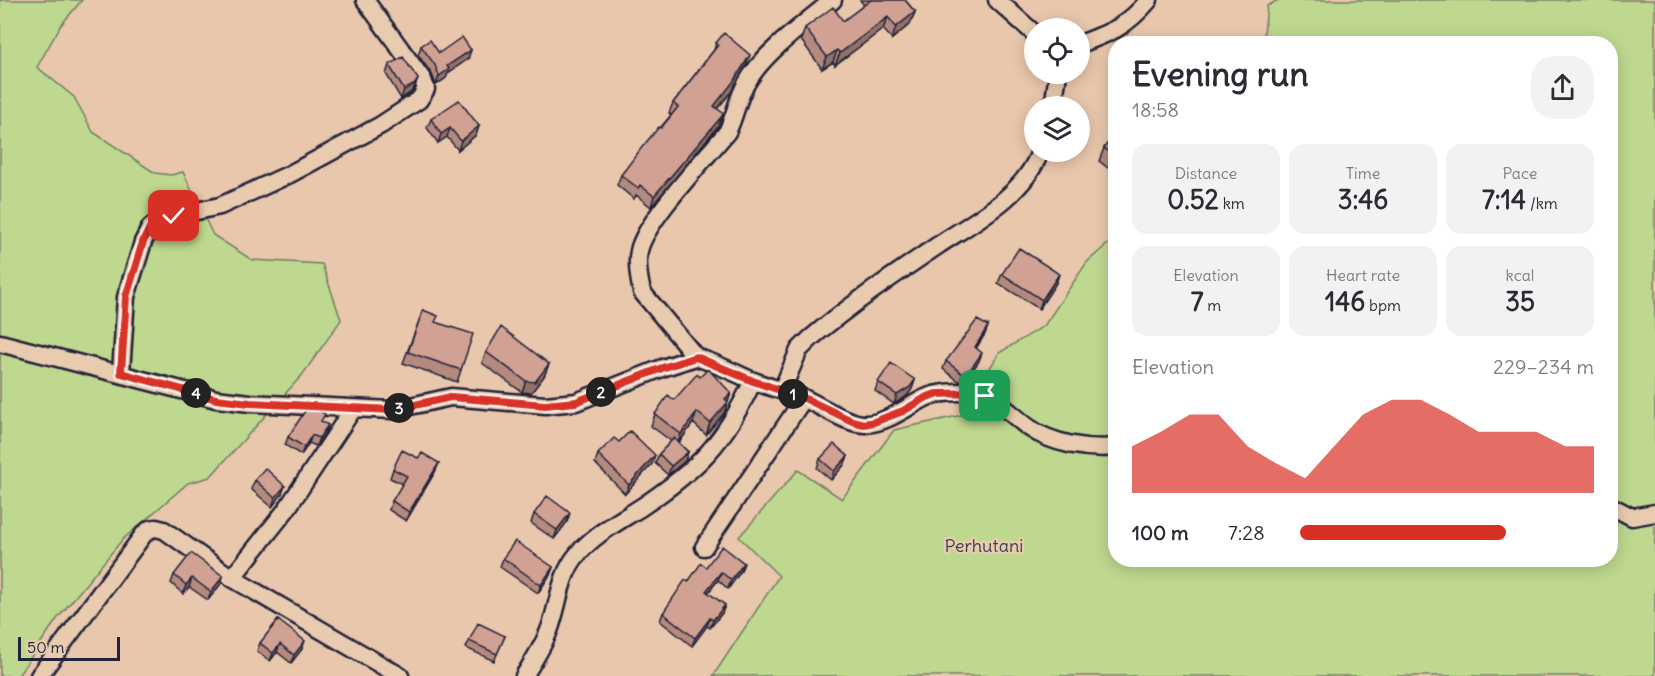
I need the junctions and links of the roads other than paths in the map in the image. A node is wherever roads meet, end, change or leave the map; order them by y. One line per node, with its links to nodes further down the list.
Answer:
1 (365, 0): 10 (street)
2 (833, 0): 9 (street)
3 (997, 0): 5 (street)
4 (1149, 0): 6 (street)
5 (1024, 24)
6 (1090, 40)
7 (1033, 162): 12 (street)
8 (0, 343): 10 (street)
9 (696, 357): 11 (street); 14 (street)
10 (121, 373): 14 (street)
11 (753, 381): 12 (street); 22 (street)
12 (782, 390): 13 (street)
13 (804, 398): 15 (street); 18 (street)
14 (353, 409): 19 (street)
15 (1108, 447)
16 (1618, 510): 17 (street)
17 (1655, 513)
18 (704, 547)
19 (232, 578): 20 (street); 21 (street)
20 (39, 676)
21 (400, 676)
22 (524, 676)

